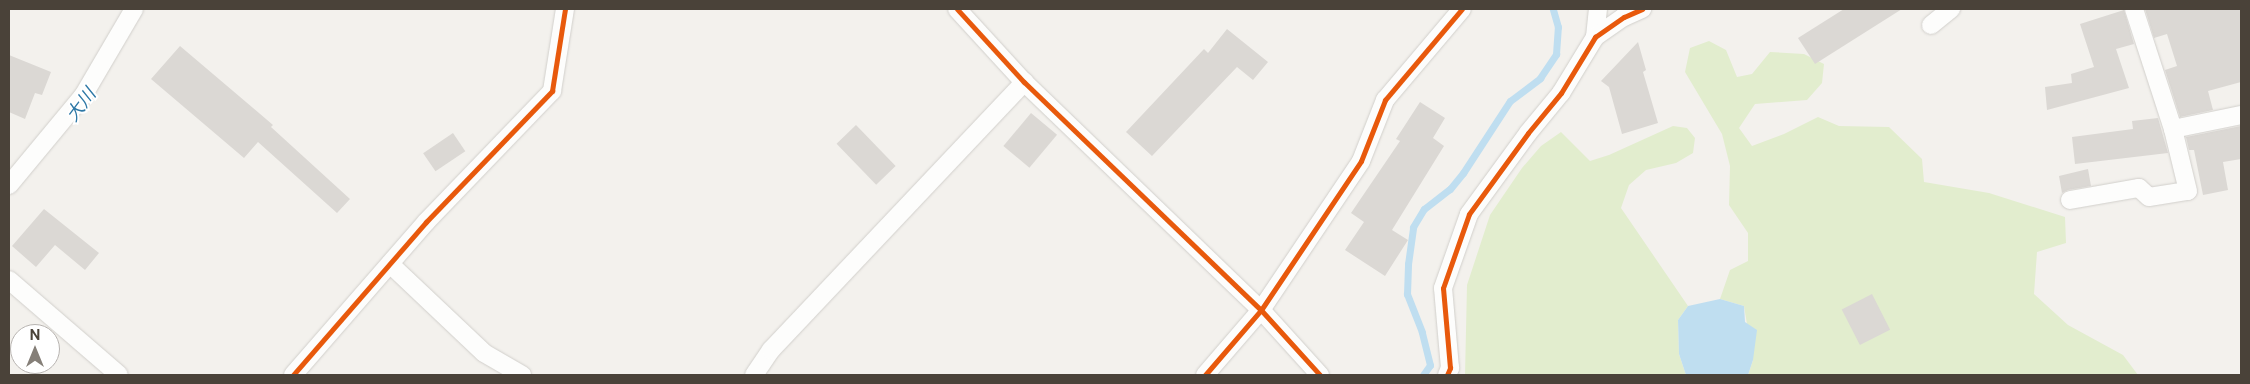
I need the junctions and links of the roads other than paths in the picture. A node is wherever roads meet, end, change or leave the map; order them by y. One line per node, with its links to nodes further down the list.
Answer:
1 (134, 9): 14 (street)
2 (565, 9): 16 (street)
3 (957, 9): 11 (street)
4 (1462, 9): 18 (street)
5 (1598, 9): 10 (street)
6 (1642, 9): 10 (street)
7 (1950, 9): 9 (street)
8 (2134, 9): 13 (street)
9 (1931, 26)
10 (1595, 37): 25 (street)
11 (1024, 82): 18 (street); 22 (street)
12 (2241, 114): 13 (street)
13 (2172, 129): 15 (street)
14 (9, 185)
15 (2070, 200)
16 (390, 264): 20 (street); 21 (street)
17 (9, 280): 19 (street)
18 (1261, 310): 23 (street); 24 (street)
19 (119, 375)
20 (293, 375)
21 (522, 375)
22 (754, 375)
23 (1205, 375)
24 (1320, 375)
25 (1447, 375)

